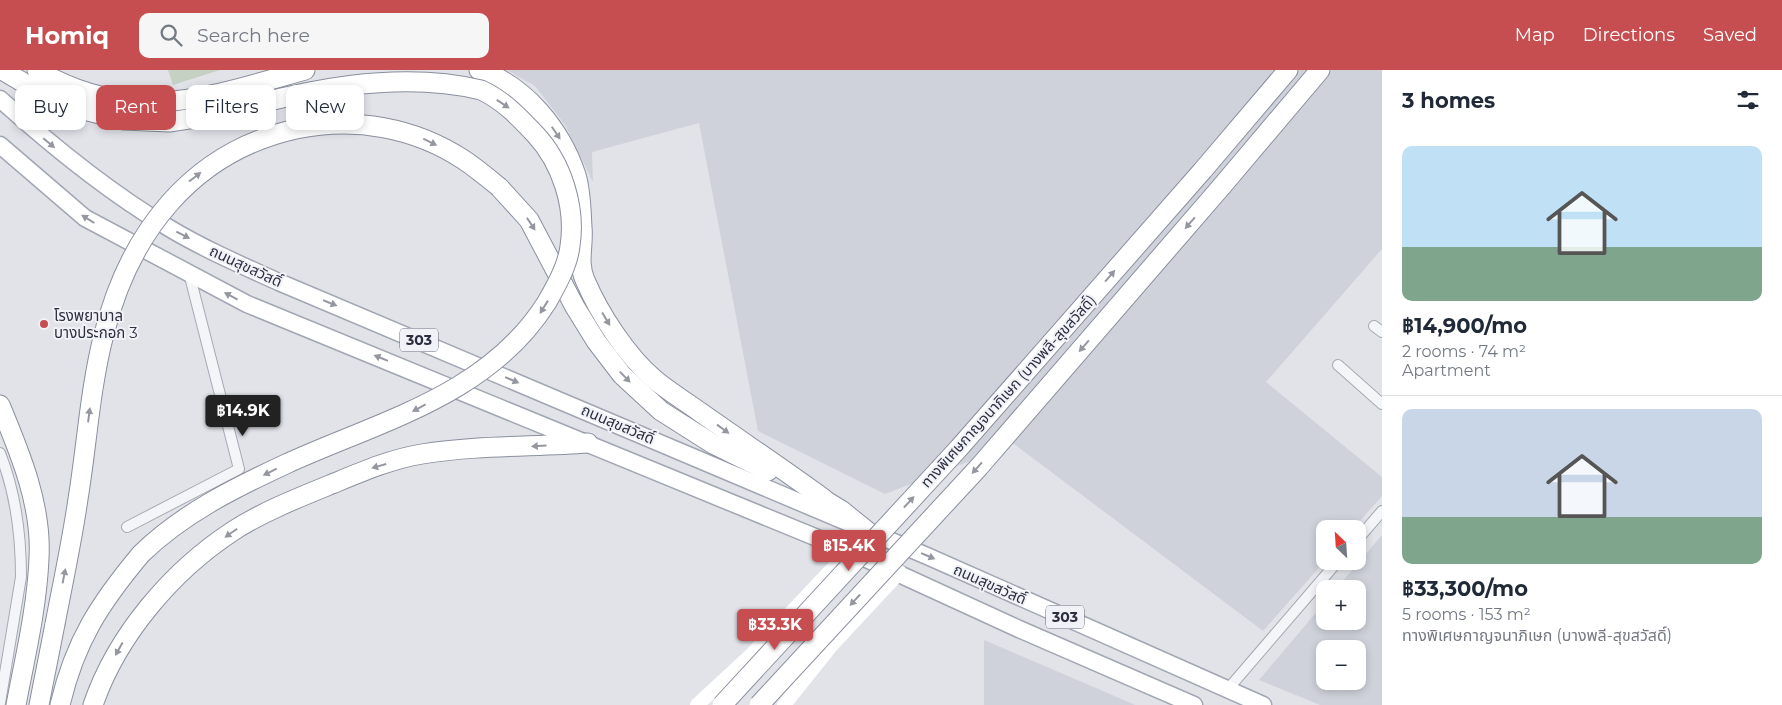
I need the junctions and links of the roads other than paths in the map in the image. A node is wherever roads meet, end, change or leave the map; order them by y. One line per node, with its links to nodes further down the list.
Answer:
1 (2, 70): 27 (highway, one-way to 27, bridge)
2 (37, 70): 3 (highway)
3 (305, 70)
4 (479, 70): 15 (highway, one-way to 15)
5 (1288, 70): 30 (highway, ทางพิเศษกาญจนาภิเษก (บางพลี-สุขสวัสดิ์), one-way to 5, bridge)
6 (1320, 70): 31 (highway, ทางพิเศษกาญจนาภิเษก (บางพลี-สุขสวัสดิ์), one-way to 31, bridge)
7 (0, 99): 18 (main road, ถนนสุขสวัสดิ์ / 303, one-way to 18)
8 (0, 144): 9 (main road, ถนนสุขสวัสดิ์ / 303, one-way to 8)
9 (189, 273): 13 (main road, ถนนสุขสวัสดิ์ / 303, one-way to 9); 17 (street)
10 (1338, 365): 11 (street)
11 (1382, 404)
12 (0, 405): 25 (highway)
13 (588, 443): 20 (main road, ถนนสุขสวัสดิ์ / 303); 28 (highway, one-way to 28)
14 (0, 452): 24 (street)
15 (824, 499): 18 (highway); 26 (highway, one-way to 15, bridge)
16 (1382, 511): 19 (street)
17 (127, 527)
18 (867, 530): 20 (main road); 23 (main road, ถนนสุขสวัสดิ์ / 303, one-way to 23)
19 (1366, 530)
20 (849, 551): 22 (main road, ถนนสุขสวัสดิ์ / 303); 29 (main road)
21 (1330, 570): 23 (street)
22 (900, 572): 32 (main road); 33 (main road, ถนนสุขสวัสดิ์ / 303)
23 (1228, 689): 34 (main road, ถนนสุขสวัสดิ์ / 303)
24 (0, 703)
25 (16, 705)
26 (39, 705)
27 (60, 705)
28 (93, 705)
29 (697, 705)
30 (722, 705)
31 (759, 705)
32 (784, 705)
33 (1194, 705)
34 (1263, 705)

